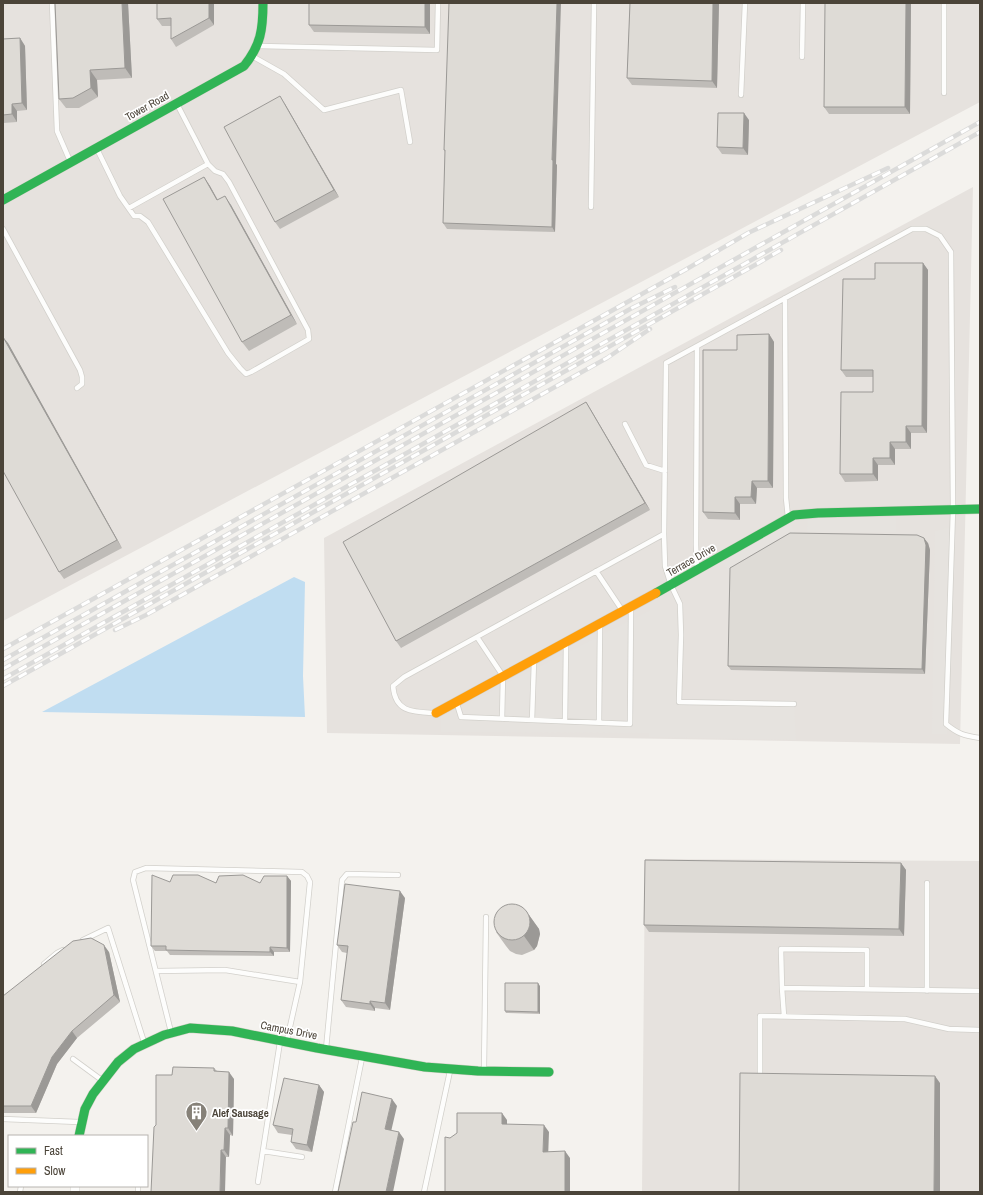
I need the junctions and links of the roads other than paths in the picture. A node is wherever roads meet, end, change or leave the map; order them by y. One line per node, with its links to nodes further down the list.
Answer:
1 (52, 3): 16 (lane)
2 (264, 3): 8 (street, Tower Road)
3 (438, 3): 8 (lane)
4 (594, 3): 19 (lane)
5 (746, 3): 12 (lane)
6 (803, 3): 10 (lane)
7 (944, 3): 11 (lane)
8 (258, 46): 9 (street, Tower Road)
9 (252, 56): 13 (street, Tower Road); 14 (lane)
10 (802, 57)
11 (944, 93)
12 (741, 95)
13 (177, 103): 15 (street, Tower Road); 17 (lane)
14 (410, 142)
15 (97, 148): 16 (street, Tower Road); 20 (lane)
16 (70, 162): 18 (street, Tower Road)
17 (208, 164): 20 (lane); 20 (lane)
18 (3, 200)
19 (591, 207)
20 (129, 208)
21 (3, 229): 24 (lane)
22 (786, 298): 23 (lane); 28 (lane); 29 (lane)
23 (697, 347): 26 (lane); 31 (lane)
24 (77, 388)
25 (625, 424): 26 (lane)
26 (665, 471): 30 (lane)
27 (980, 509): 28 (street, Terrace Drive)
28 (953, 510): 29 (street, Terrace Drive); 48 (lane)
29 (788, 518): 31 (street, Terrace Drive)
30 (664, 534): 32 (lane); 33 (lane)
31 (697, 570): 33 (street, Terrace Drive)
32 (596, 571): 35 (lane); 37 (lane)
33 (671, 585): 34 (street, Terrace Drive); 42 (lane)
34 (631, 606): 35 (street, Terrace Drive); 47 (lane)
35 (623, 611): 36 (street, Terrace Drive)
36 (600, 624): 38 (street, Terrace Drive); 47 (lane)
37 (477, 637): 40 (lane); 43 (lane)
38 (566, 642): 39 (street, Terrace Drive); 46 (lane)
39 (534, 659): 40 (street, Terrace Drive); 45 (lane)
40 (503, 676): 41 (street, Terrace Drive); 44 (lane)
41 (456, 701): 43 (street, Terrace Drive); 44 (lane)
42 (794, 704)
43 (436, 713)
44 (502, 719): 45 (lane)
45 (532, 720): 46 (lane)
46 (565, 721): 47 (lane)
47 (599, 722)
48 (980, 738)
49 (398, 875): 66 (lane)
50 (927, 884): 59 (lane)
51 (486, 917): 70 (lane)
52 (76, 943): 65 (lane)
53 (70, 946): 54 (lane)
54 (39, 968)
55 (156, 971): 56 (lane); 56 (lane); 63 (lane)
56 (300, 982): 64 (lane)
57 (782, 988): 58 (lane); 58 (lane); 61 (lane)
58 (868, 989): 59 (lane)
59 (927, 991): 60 (lane)
60 (980, 992)
61 (784, 1016): 62 (lane); 72 (lane)
62 (980, 1030)
63 (172, 1033): 64 (street, Campus Drive); 65 (street, Campus Drive)
64 (284, 1041): 66 (street, Campus Drive); 77 (lane)
65 (145, 1044): 73 (street, Campus Drive)
66 (326, 1050): 67 (street, Campus Drive)
67 (363, 1056): 69 (street, Campus Drive); 80 (lane)
68 (73, 1059): 73 (lane)
69 (450, 1069): 70 (street, Campus Drive); 81 (lane)
70 (484, 1072): 71 (street, Campus Drive)
71 (549, 1072)
72 (760, 1074)
73 (103, 1081): 75 (street, Campus Drive)
74 (3, 1119): 75 (lane)
75 (81, 1122): 76 (street, Campus Drive)
76 (78, 1135)
77 (263, 1151): 78 (lane); 79 (lane)
78 (302, 1157)
79 (258, 1182)
80 (335, 1192)
81 (424, 1192)

